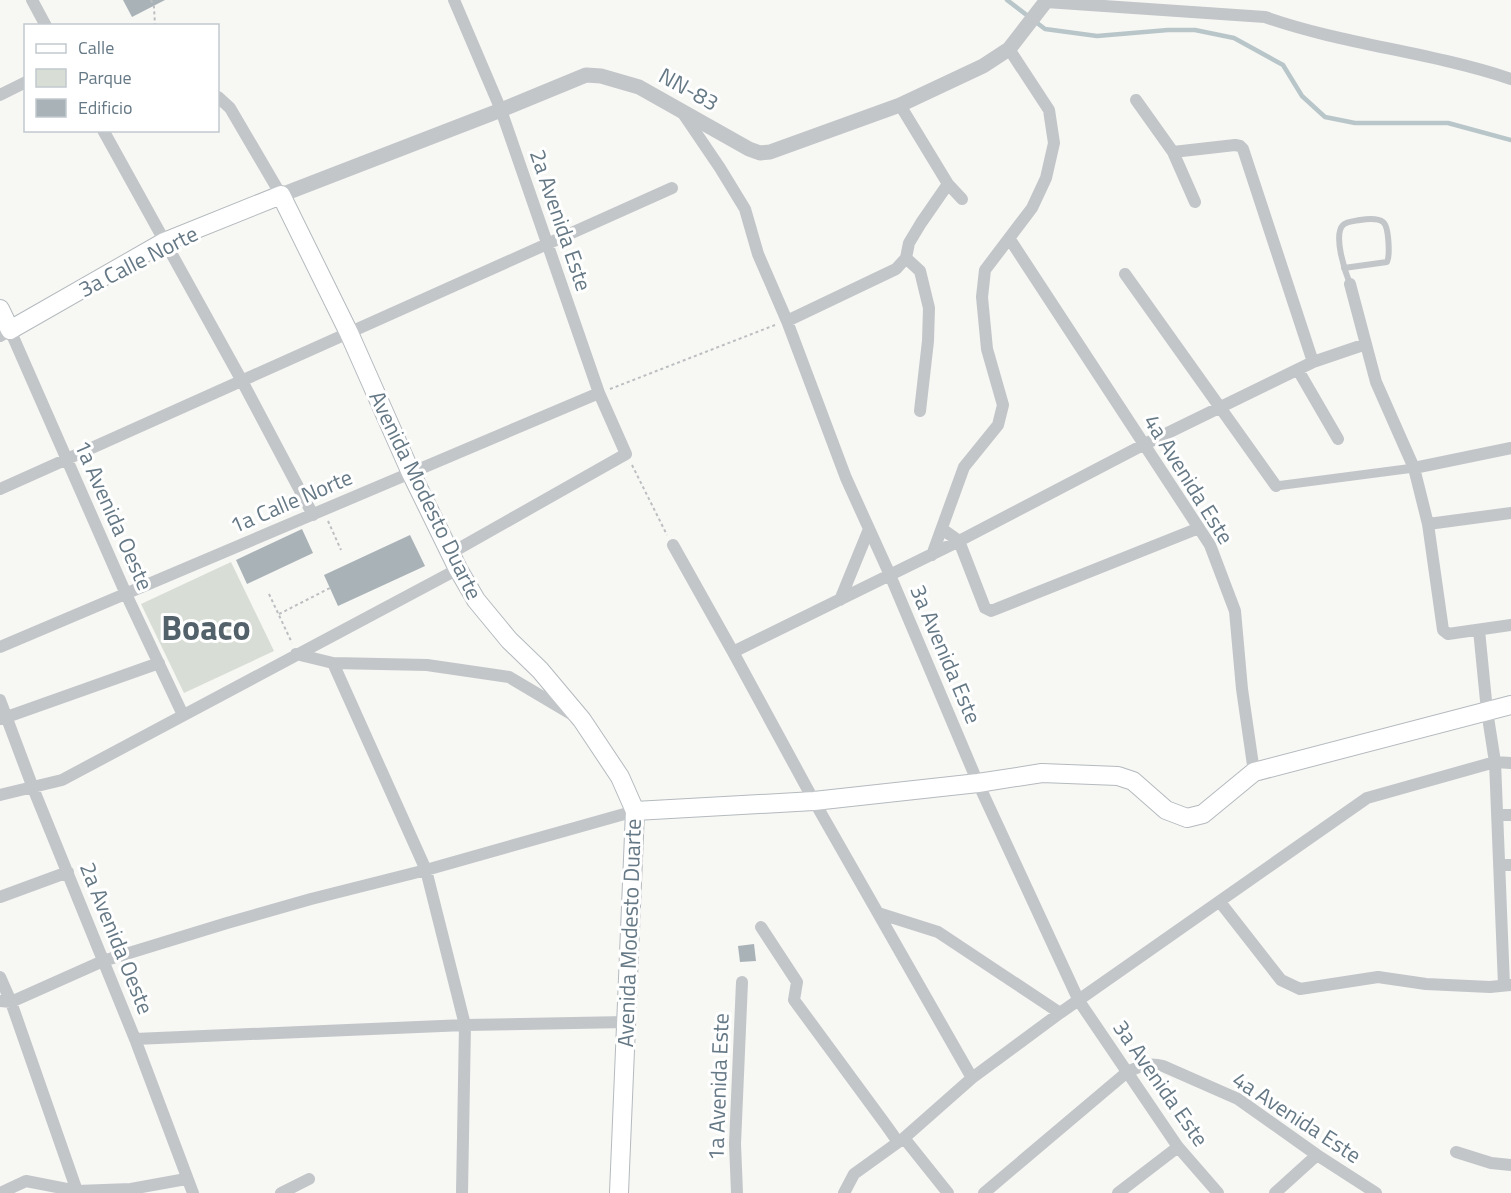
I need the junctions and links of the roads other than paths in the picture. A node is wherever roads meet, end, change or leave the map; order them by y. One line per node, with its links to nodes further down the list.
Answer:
1 (32, 0): 4 (street)
2 (454, 0): 13 (street, 2a Avenida Este)
3 (1045, 4): 5 (street, NN-83 / NN-83); 6 (street)
4 (45, 24)
5 (1009, 49): 11 (street, NN-83 / NN-83); 21 (street)
6 (1511, 79)
7 (24, 83): 8 (street)
8 (0, 95)
9 (219, 98): 18 (street)
10 (1136, 100): 15 (street)
11 (900, 105): 12 (street, NN-83 / NN-83); 16 (street)
12 (680, 108): 13 (street, NN-83 / NN-83); 29 (street, 3a Avenida Este)
13 (501, 111): 18 (street, NN-83 / NN-83); 23 (street, 2a Avenida Este)
14 (104, 132): 22 (street)
15 (1173, 152): 20 (street); 33 (street)
16 (948, 184): 19 (street); 24 (street)
17 (672, 188): 23 (street)
18 (281, 195): 22 (main road, 3a Calle Norte); 31 (main road, Avenida Modesto Duarte)
19 (962, 199)
20 (1195, 202)
21 (1009, 238): 40 (street, 4a Avenida Este); 52 (street)
22 (164, 242): 30 (main road, 3a Calle Norte); 35 (street)
23 (548, 244): 31 (street); 36 (street, 2a Avenida Este)
24 (906, 258): 29 (street); 38 (street)
25 (1344, 268): 25 (lane); 27 (lane)
26 (1125, 274): 37 (street)
27 (1350, 284): 32 (street)
28 (0, 309): 30 (main road)
29 (787, 321): 51 (street, 3a Avenida Este)
30 (5, 333): 42 (street, 1a Avenida Oeste)
31 (349, 333): 35 (street); 44 (main road, Avenida Modesto Duarte)
32 (1366, 344): 33 (street); 43 (street)
33 (1313, 362): 34 (street)
34 (1298, 370): 37 (street); 39 (street)
35 (242, 381): 42 (street); 47 (street)
36 (599, 393): 44 (street, 1a Calle Norte); 56 (street, 2a Avenida Este)
37 (1219, 409): 40 (street); 45 (street)
38 (920, 411)
39 (1338, 439)
40 (1143, 445): 50 (street, 4a Avenida Este); 53 (street)
41 (1511, 448): 43 (street)
42 (67, 459): 46 (street); 58 (street, 1a Avenida Oeste)
43 (1414, 468): 45 (street); 49 (street)
44 (411, 473): 47 (street, 1a Calle Norte); 56 (main road, Avenida Modesto Duarte)
45 (1276, 486)
46 (0, 489)
47 (318, 513): 58 (street, 1a Calle Norte)
48 (1511, 513): 49 (street)
49 (1428, 524): 61 (street)
50 (1199, 528): 53 (street); 75 (street, 4a Avenida Este)
51 (869, 529): 57 (street, 3a Avenida Este); 59 (street)
52 (942, 529): 53 (street); 55 (street)
53 (958, 541): 55 (street)
54 (672, 545): 63 (street)
55 (932, 555): 57 (street)
56 (454, 561): 64 (street); 72 (main road, Avenida Modesto Duarte)
57 (891, 576): 59 (street); 76 (street, 3a Avenida Este)
58 (126, 594): 62 (street, 1a Calle Norte); 65 (street, 1a Avenida Oeste)
59 (840, 600): 63 (street)
60 (1511, 625): 61 (street)
61 (1479, 630): 69 (street)
62 (0, 647)
63 (733, 652): 79 (street)
64 (296, 654): 66 (street); 70 (street)
65 (159, 663): 70 (street, 1a Avenida Oeste); 71 (street)
66 (333, 663): 72 (street); 84 (street)
67 (0, 700): 71 (street, 2a Avenida Oeste)
68 (1511, 705): 69 (main road)
69 (1487, 711): 73 (street); 75 (main road)
70 (183, 715): 77 (street)
71 (3, 718): 77 (street, 2a Avenida Oeste)
72 (582, 720): 80 (main road, Avenida Modesto Duarte)
73 (1495, 762): 74 (street); 81 (street); 87 (street)
74 (1511, 763)
75 (1254, 772): 76 (main road)
76 (978, 783): 79 (main road); 94 (street, 3a Avenida Este)
77 (33, 788): 78 (street); 85 (street, 2a Avenida Oeste)
78 (0, 795)
79 (814, 801): 80 (main road); 88 (street)
80 (635, 812): 84 (street); 97 (main road, Avenida Modesto Duarte)
81 (1498, 815): 82 (street); 83 (street)
82 (1511, 815)
83 (1505, 865): 93 (street)
84 (426, 870): 90 (street); 98 (street)
85 (68, 872): 86 (street); 90 (street, 2a Avenida Oeste)
86 (0, 897)
87 (1220, 902): 93 (street); 94 (street)
88 (878, 913): 96 (street); 101 (street)
89 (761, 927): 102 (street)
90 (103, 961): 95 (street); 99 (street, 2a Avenida Oeste)
91 (0, 977): 95 (street)
92 (742, 982): 115 (street, 1a Avenida Este)
93 (1508, 985)
94 (1078, 1001): 96 (street); 100 (street, 3a Avenida Este)
95 (5, 1002): 109 (street)
96 (1060, 1013): 101 (street)
97 (627, 1022): 98 (street); 114 (main road, Avenida Modesto Duarte)
98 (465, 1025): 99 (street); 113 (street)
99 (135, 1039): 107 (street, 2a Avenida Oeste)
100 (1126, 1072): 103 (street, 3a Avenida Este); 105 (street, 4a Avenida Este); 118 (street)
101 (972, 1078): 102 (street)
102 (901, 1140): 116 (street); 117 (street)
103 (1178, 1147): 119 (street); 120 (street, 3a Avenida Este)
104 (1456, 1152): 106 (street)
105 (1317, 1155): 121 (street); 122 (street, 4a Avenida Este)
106 (1511, 1165)
107 (186, 1179): 109 (street); 111 (street, 2a Avenida Oeste)
108 (309, 1179): 112 (street)
109 (76, 1191): 110 (street)
110 (0, 1193)
111 (193, 1193)
112 (281, 1193)
113 (462, 1193)
114 (619, 1193)
115 (737, 1193)
116 (844, 1193)
117 (948, 1193)
118 (984, 1193)
119 (1118, 1193)
120 (1218, 1193)
121 (1275, 1193)
122 (1376, 1193)

